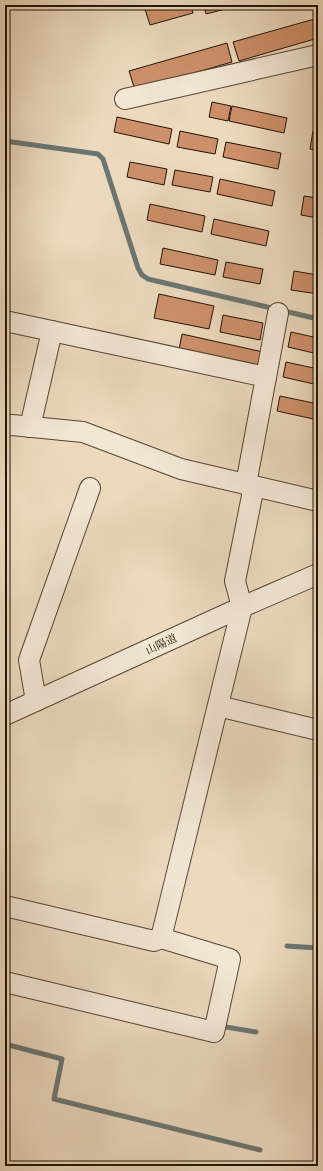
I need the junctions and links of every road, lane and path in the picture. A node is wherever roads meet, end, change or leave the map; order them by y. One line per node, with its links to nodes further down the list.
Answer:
1 (318, 55): 2 (street)
2 (125, 99)
3 (278, 314): 6 (street)
4 (5, 321): 5 (street)
5 (52, 331): 6 (street); 8 (street)
6 (266, 377): 9 (street)
7 (5, 426): 8 (street)
8 (30, 427): 9 (street)
9 (250, 485): 11 (street); 13 (street)
10 (90, 488): 14 (street)
11 (318, 501)
12 (318, 574): 13 (street, 山陽道)
13 (242, 607): 14 (street, 山陽道); 15 (street)
14 (36, 701): 16 (street, 山陽道)
15 (218, 706): 17 (street); 19 (street)
16 (5, 715)
17 (318, 730)
18 (5, 906): 19 (street)
19 (162, 938): 20 (street)
20 (5, 982)

